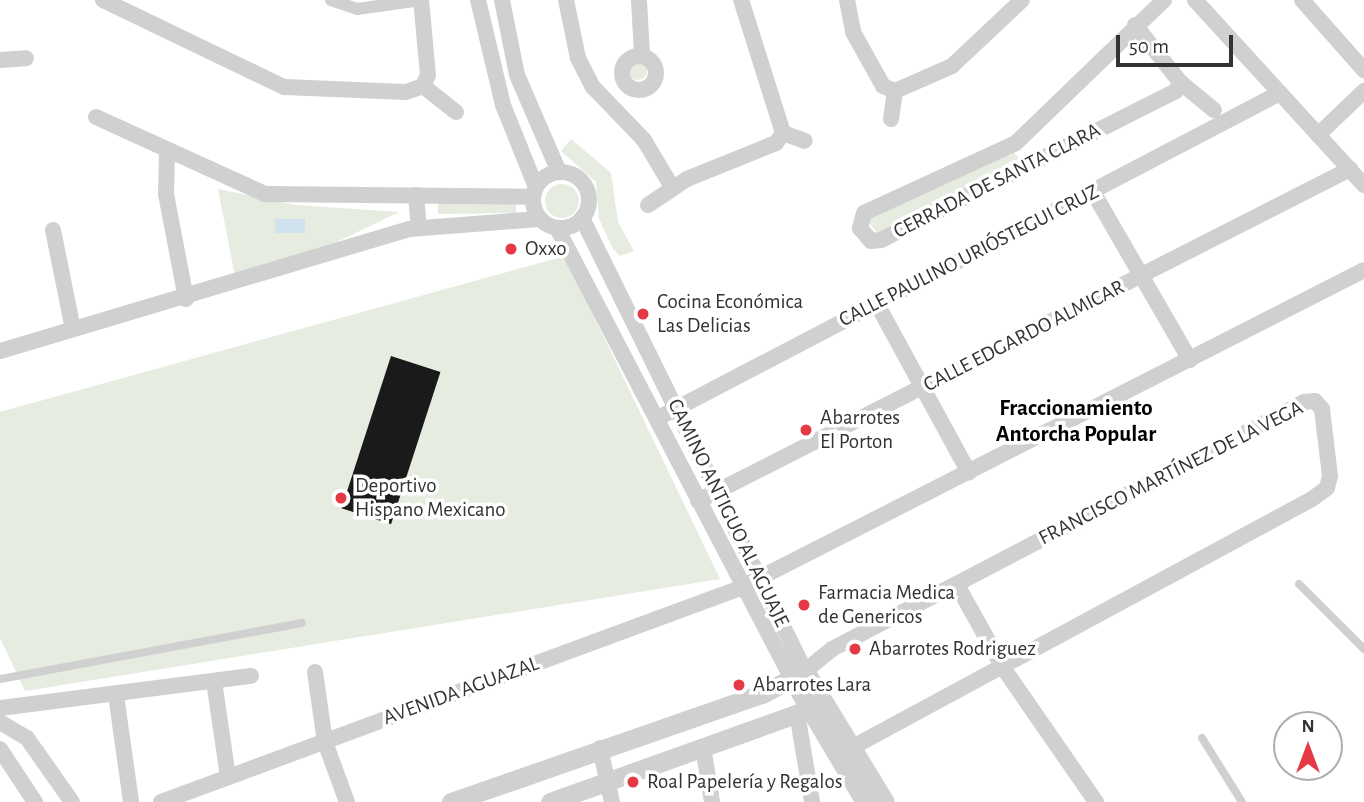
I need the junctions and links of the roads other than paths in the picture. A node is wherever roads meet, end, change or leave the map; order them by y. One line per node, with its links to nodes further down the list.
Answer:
1 (103, 0): 20 (street)
2 (331, 0): 3 (street)
3 (421, 0): 20 (street)
4 (478, 0): 38 (street)
5 (502, 0): 35 (street)
6 (566, 0): 37 (street)
7 (639, 0): 15 (street)
8 (741, 0): 28 (street)
9 (846, 0): 21 (street)
10 (1022, 0): 21 (street)
11 (1164, 0): 14 (street, CERRADA DE SANTA CLARA)
12 (1195, 0): 23 (street)
13 (1302, 0): 18 (street)
14 (1135, 25): 19 (street); 31 (street, CERRADA DE SANTA CLARA)
15 (642, 55)
16 (26, 58): 17 (street)
17 (0, 61)
18 (1364, 70)
19 (1180, 82): 24 (street); 33 (street, CERRADA DE SANTA CLARA)
20 (423, 86): 25 (street)
21 (895, 91): 27 (street)
22 (1364, 91): 29 (street)
23 (1280, 93): 29 (street); 39 (street, CALLE PAULINO URIÓSTEGUI CRUZ)
24 (1214, 110)
25 (456, 112)
26 (96, 117): 32 (street)
27 (891, 119)
28 (783, 133): 30 (street); 37 (street)
29 (1318, 135): 34 (street)
30 (805, 141)
31 (1016, 143): 33 (street); 33 (street, CERRADA DE SANTA CLARA)
32 (167, 153): 40 (street); 49 (street)
33 (1029, 164)
34 (1350, 169): 36 (street); 48 (street, CALLE EDGARDO ALMICAR)
35 (559, 172): 38 (street); 42 (street)
36 (1364, 185)
37 (672, 187): 41 (street)
38 (534, 192): 40 (street); 43 (street)
39 (1093, 192): 48 (street); 50 (street, CALLE PAULINO URIÓSTEGUI CRUZ)
40 (416, 195): 44 (street)
41 (648, 205)
42 (582, 218): 45 (street); 55 (street, CAMINO ANTIGUO AL AGUAJE)
43 (540, 219): 44 (street); 45 (street)
44 (419, 228): 49 (street)
45 (557, 228): 56 (street, CAMINO ANTIGUO AL AGUAJE)
46 (53, 230): 51 (street)
47 (1364, 270): 53 (street, AVENIDA AGUAZAL)
48 (1141, 276): 53 (street); 54 (street, CALLE EDGARDO ALMICAR)
49 (186, 299): 51 (street)
50 (877, 304): 54 (street); 55 (street, CALLE PAULINO URIÓSTEGUI CRUZ)
51 (73, 329): 52 (street)
52 (0, 351)
53 (1190, 360): 57 (street, AVENIDA AGUAZAL)
54 (923, 388): 57 (street); 58 (street, CALLE EDGARDO ALMICAR)
55 (677, 408): 56 (street, CALLE PAULINO URIÓSTEGUI CRUZ); 58 (street, CAMINO ANTIGUO AL AGUAJE)
56 (657, 418): 59 (street, CAMINO ANTIGUO AL AGUAJE)
57 (970, 473): 60 (street, AVENIDA AGUAZAL)
58 (718, 491): 59 (street, CALLE EDGARDO ALMICAR); 60 (street, CAMINO ANTIGUO AL AGUAJE)
59 (698, 501): 63 (street, CAMINO ANTIGUO AL AGUAJE)
60 (760, 578): 63 (street, AVENIDA AGUAZAL); 69 (street, CAMINO ANTIGUO AL AGUAJE)
61 (1299, 584): 65 (lane)
62 (957, 585): 66 (street); 66 (street, FRANCISCO MARTÍNEZ DE LA VEGA); 69 (street, FRANCISCO MARTÍNEZ DE LA VEGA)
63 (740, 588): 69 (street, CAMINO ANTIGUO AL AGUAJE); 77 (street, AVENIDA AGUAZAL)
64 (302, 622): 70 (lane)
65 (1364, 649)
66 (1004, 669): 80 (street, FRANCISCO MARTÍNEZ DE LA VEGA); 96 (street)
67 (315, 672): 77 (street)
68 (251, 676): 71 (street)
69 (798, 676): 74 (street, CAMINO ANTIGUO AL AGUAJE); 79 (street)
70 (0, 679)
71 (214, 681): 72 (street); 82 (street)
72 (116, 695): 73 (street); 86 (street)
73 (0, 708)
74 (810, 709): 78 (street); 80 (street, CAMINO ANTIGUO AL AGUAJE); 93 (street); 94 (street, CAMINO ANTIGUO AL AGUAJE)
75 (0, 722): 85 (street)
76 (1202, 738): 97 (lane)
77 (325, 741): 82 (street, AVENIDA AGUAZAL); 88 (street)
78 (703, 747): 83 (street); 92 (street)
79 (600, 748): 83 (street); 89 (street)
80 (851, 748): 95 (street, CAMINO ANTIGUO AL AGUAJE)
81 (0, 749): 84 (street)
82 (228, 777): 87 (street, AVENIDA AGUAZAL)
83 (608, 781): 90 (street); 91 (street)
84 (35, 802)
85 (72, 802)
86 (131, 802)
87 (161, 802)
88 (347, 802)
89 (451, 802)
90 (550, 802)
91 (612, 802)
92 (712, 802)
93 (812, 802)
94 (865, 802)
95 (885, 802)
96 (1096, 802)
97 (1242, 802)

